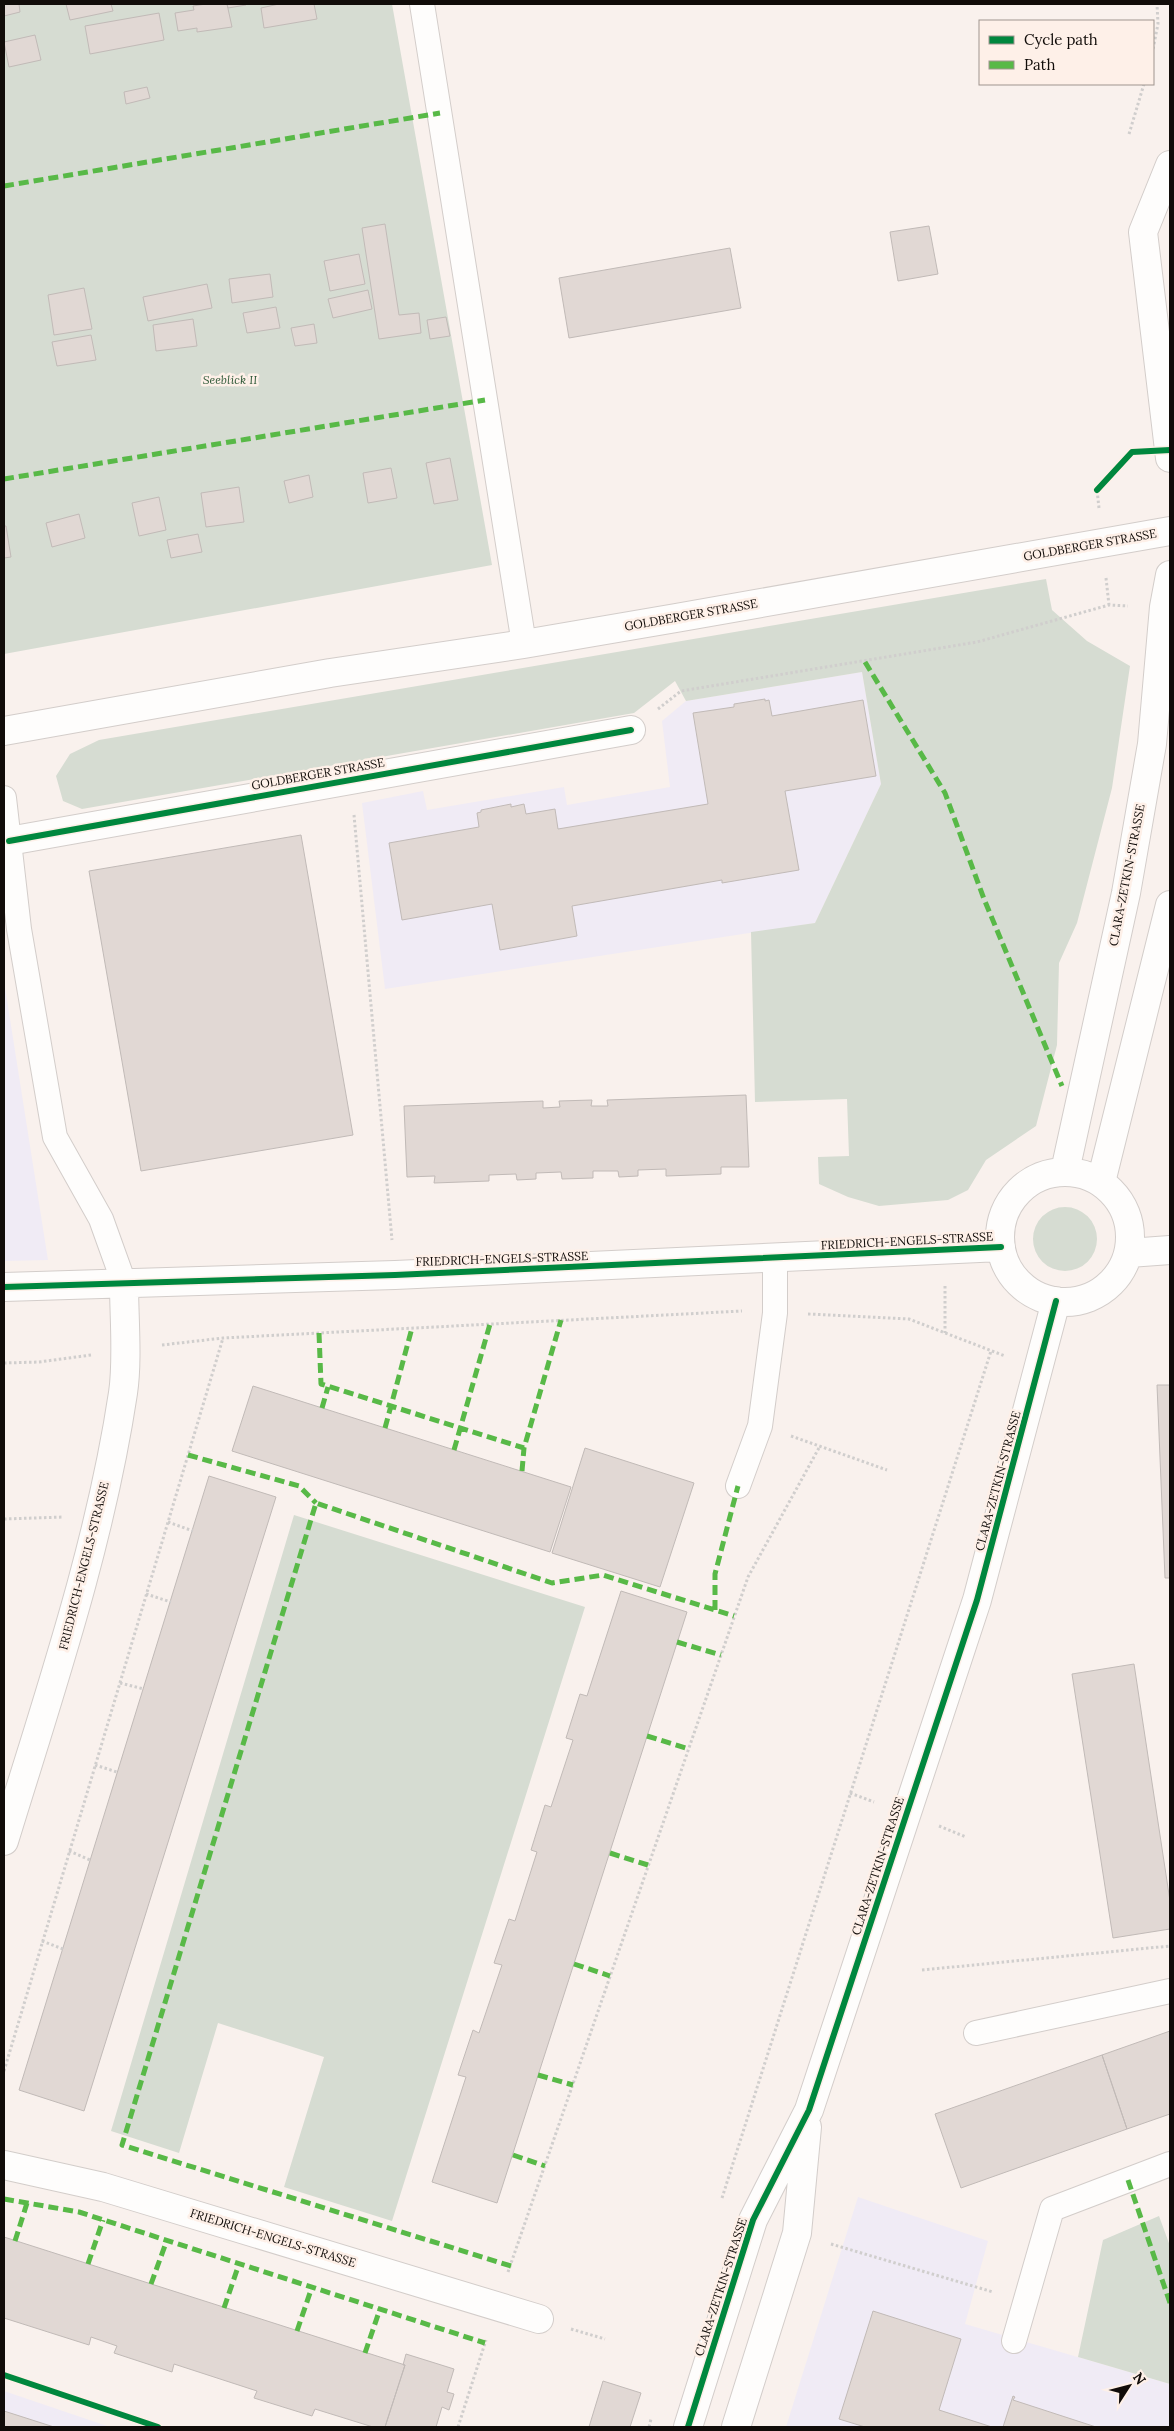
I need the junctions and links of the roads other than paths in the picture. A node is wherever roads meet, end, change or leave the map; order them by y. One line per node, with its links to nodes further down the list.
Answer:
1 (422, 4): 6 (lane)
2 (1170, 165): 3 (street)
3 (1170, 454)
4 (1170, 531): 6 (street, GOLDBERGER STRASSE)
5 (1170, 575): 12 (street, CLARA-ZETKIN-STRASSE)
6 (524, 644): 8 (street, GOLDBERGER STRASSE)
7 (631, 730): 10 (street, GOLDBERGER STRASSE)
8 (4, 731)
9 (4, 798): 10 (lane)
10 (9, 841): 18 (lane)
11 (1170, 905): 13 (street)
12 (1065, 1171): 13 (street); 14 (street)
13 (1101, 1182): 16 (street)
14 (1001, 1248): 17 (street, FRIEDRICH-ENGELS-STRASSE); 20 (street)
15 (1170, 1250): 16 (street)
16 (1129, 1253): 20 (street)
17 (775, 1259): 18 (street, FRIEDRICH-ENGELS-STRASSE); 21 (lane)
18 (124, 1284): 19 (street, FRIEDRICH-ENGELS-STRASSE); 22 (street, FRIEDRICH-ENGELS-STRASSE)
19 (4, 1287)
20 (1056, 1301): 25 (street, CLARA-ZETKIN-STRASSE)
21 (738, 1486)
22 (4, 1842)
23 (1170, 1991): 24 (lane)
24 (976, 2033)
25 (809, 2110): 30 (street, CLARA-ZETKIN-STRASSE); 31 (street, CLARA-ZETKIN-STRASSE)
26 (1170, 2164): 29 (lane)
27 (4, 2165): 28 (street, FRIEDRICH-ENGELS-STRASSE)
28 (539, 2320)
29 (1014, 2341)
30 (688, 2427)
31 (736, 2427)

